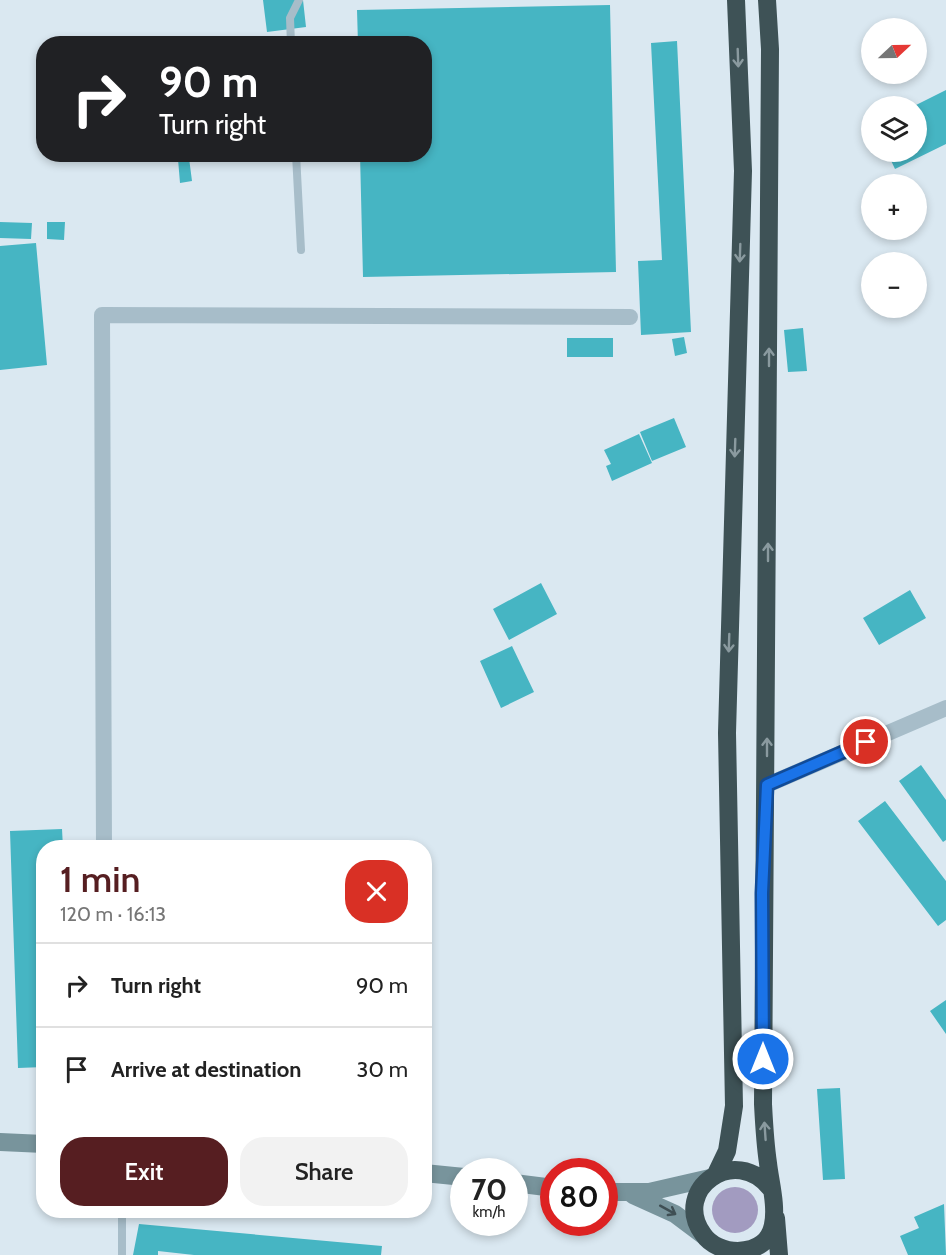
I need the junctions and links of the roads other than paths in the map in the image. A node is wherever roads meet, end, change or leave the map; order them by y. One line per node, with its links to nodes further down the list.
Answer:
1 (298, 0): 4 (lane)
2 (736, 0): 15 (highway, one-way to 15)
3 (767, 0): 9 (highway, one-way to 3)
4 (291, 36)
5 (297, 162): 6 (lane)
6 (301, 250)
7 (630, 318): 10 (street)
8 (946, 708): 9 (street)
9 (767, 785): 16 (highway, one-way to 9)
10 (104, 840)
11 (0, 1142): 12 (street)
12 (36, 1144)
13 (432, 1174): 14 (street)
14 (450, 1176)
15 (713, 1176): 16 (highway); 18 (street); 21 (highway)
16 (771, 1189): 20 (highway)
17 (618, 1193): 18 (street)
18 (629, 1194): 21 (street, one-way to 21)
19 (122, 1218): 22 (lane)
20 (776, 1218): 21 (highway); 23 (highway)
21 (711, 1244)
22 (122, 1255)
23 (779, 1255)

